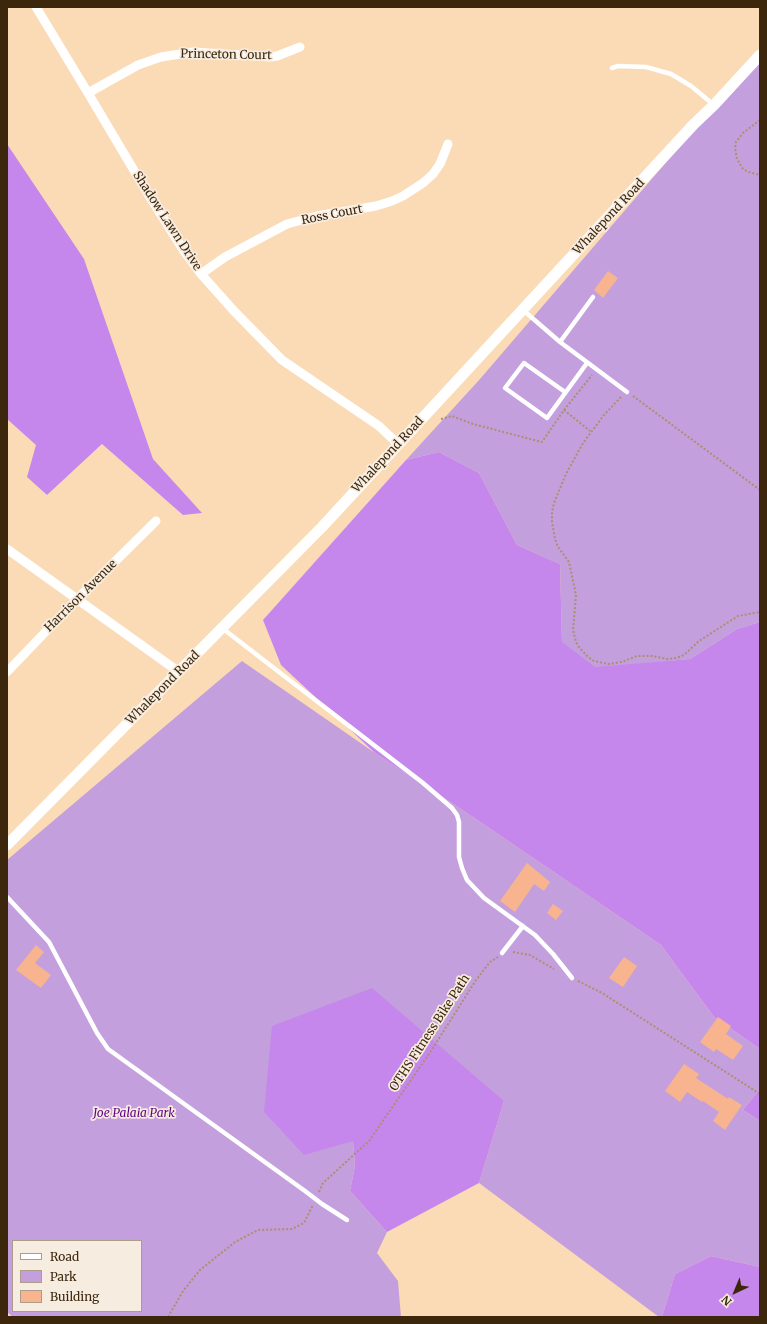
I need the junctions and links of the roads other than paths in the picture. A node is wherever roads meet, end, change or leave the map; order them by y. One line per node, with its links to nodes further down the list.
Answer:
1 (36, 7): 5 (street, Shadow Lawn Drive)
2 (300, 47): 5 (street, Princeton Court)
3 (760, 55): 6 (street, Whalepond Road)
4 (612, 68): 6 (lane)
5 (88, 93): 8 (street, Shadow Lawn Drive)
6 (714, 105): 10 (street, Whalepond Road)
7 (448, 144): 8 (street, Ross Court)
8 (201, 274): 15 (street, Shadow Lawn Drive)
9 (593, 297): 11 (lane)
10 (522, 310): 11 (lane); 15 (street, Whalepond Road)
11 (560, 342): 12 (lane)
12 (587, 363): 13 (lane); 14 (lane)
13 (565, 392): 13 (lane)
14 (627, 392)
15 (398, 444): 19 (street, Whalepond Road)
16 (156, 521): 18 (street, Harrison Avenue)
17 (7, 549): 18 (street)
18 (77, 599): 20 (street, Harrison Avenue); 21 (street)
19 (222, 628): 21 (street, Whalepond Road); 24 (lane)
20 (7, 672)
21 (179, 672): 22 (street, Whalepond Road)
22 (7, 845)
23 (7, 896): 27 (lane)
24 (523, 926): 25 (lane); 26 (lane)
25 (502, 954)
26 (572, 978)
27 (347, 1220)

